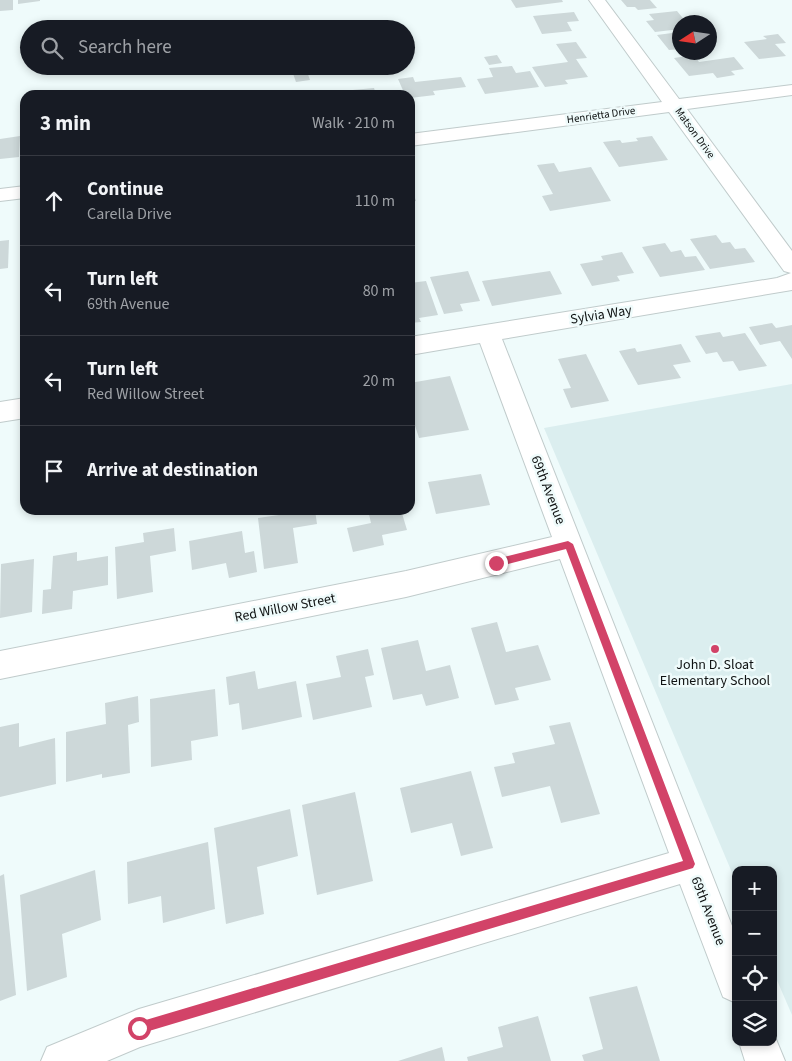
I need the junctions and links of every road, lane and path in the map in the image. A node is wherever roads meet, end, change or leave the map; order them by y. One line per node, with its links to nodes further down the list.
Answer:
1 (597, 0): 3 (street, Matson Drive)
2 (792, 90): 3 (street, Henrietta Drive)
3 (674, 105): 4 (street, Henrietta Drive); 7 (street, Matson Drive)
4 (415, 139)
5 (20, 193): 6 (street)
6 (0, 195)
7 (792, 276): 8 (street, Sylvia Way)
8 (488, 333): 9 (street, Sylvia Way); 12 (street, 69th Avenue)
9 (415, 345)
10 (20, 409): 11 (street)
11 (0, 412)
12 (568, 544): 13 (street, Red Willow Street); 14 (street, 69th Avenue)
13 (0, 665)
14 (690, 864): 15 (street, 69th Avenue); 17 (street)
15 (732, 974)
16 (760, 1046): 18 (street)
17 (61, 1061)
18 (766, 1061)

